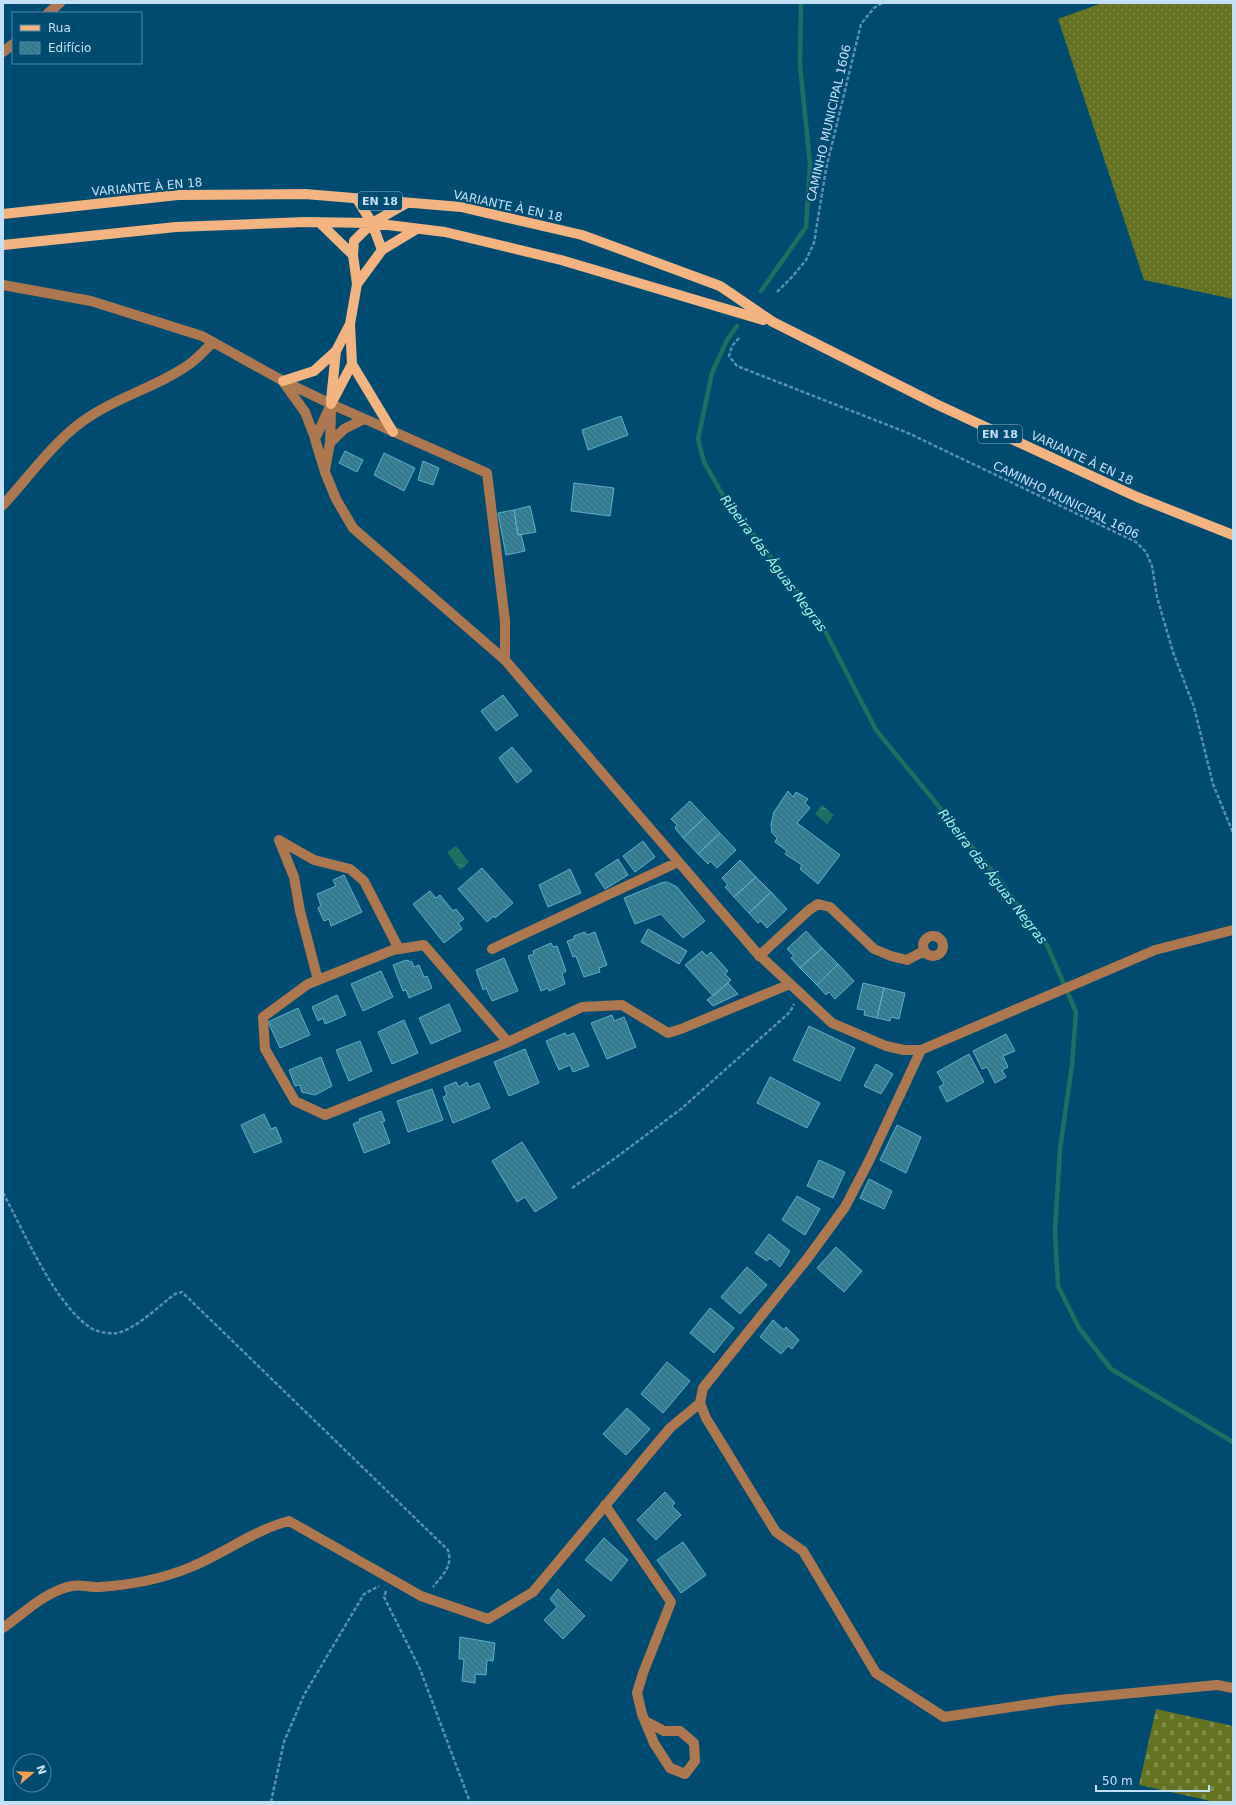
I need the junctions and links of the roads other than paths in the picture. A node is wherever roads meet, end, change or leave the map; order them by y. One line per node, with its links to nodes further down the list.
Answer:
1 (60, 3): 2 (street)
2 (49, 12)
3 (12, 45): 4 (street)
4 (3, 52)
5 (357, 199): 6 (main road, VARIANTE À EN 18 / EN 18); 7 (main road, VARIANTE À EN 18 / EN 18); 9 (main road)
6 (407, 203): 9 (main road); 16 (main road, VARIANTE À EN 18 / EN 18)
7 (4, 214)
8 (320, 223): 9 (main road, VARIANTE À EN 18 / EN 18); 11 (main road, VARIANTE À EN 18 / EN 18); 13 (main road)
9 (372, 223): 10 (main road, VARIANTE À EN 18 / EN 18); 12 (main road); 13 (main road)
10 (415, 230): 12 (main road); 16 (main road, VARIANTE À EN 18 / EN 18)
11 (3, 245)
12 (382, 250): 14 (main road)
13 (353, 255): 14 (main road)
14 (358, 284): 17 (main road)
15 (3, 285): 18 (street)
16 (773, 322): 29 (main road, VARIANTE À EN 18 / EN 18)
17 (350, 324): 19 (main road); 20 (main road)
18 (213, 342): 21 (street); 28 (street)
19 (336, 351): 21 (main road); 22 (main road)
20 (352, 364): 22 (main road); 24 (main road)
21 (283, 381): 22 (street); 25 (street)
22 (331, 404): 23 (street); 25 (street); 26 (street)
23 (364, 419): 24 (street); 26 (street)
24 (393, 432): 30 (street)
25 (315, 438): 27 (street)
26 (330, 443): 27 (street)
27 (325, 472): 30 (street)
28 (3, 505)
29 (1233, 535)
30 (505, 660): 31 (street)
31 (678, 862): 34 (street); 36 (street)
32 (1233, 930): 40 (street)
33 (399, 949): 37 (street); 37 (street); 39 (street)
34 (492, 949)
35 (924, 951): 36 (street)
36 (759, 956): 38 (street)
37 (318, 980): 39 (street)
38 (790, 984): 39 (street); 40 (street)
39 (508, 1042)
40 (921, 1050): 41 (street)
41 (700, 1403): 42 (street); 44 (street)
42 (605, 1506): 43 (street); 45 (street)
43 (3, 1628)
44 (1233, 1688)
45 (645, 1722): 45 (street)

